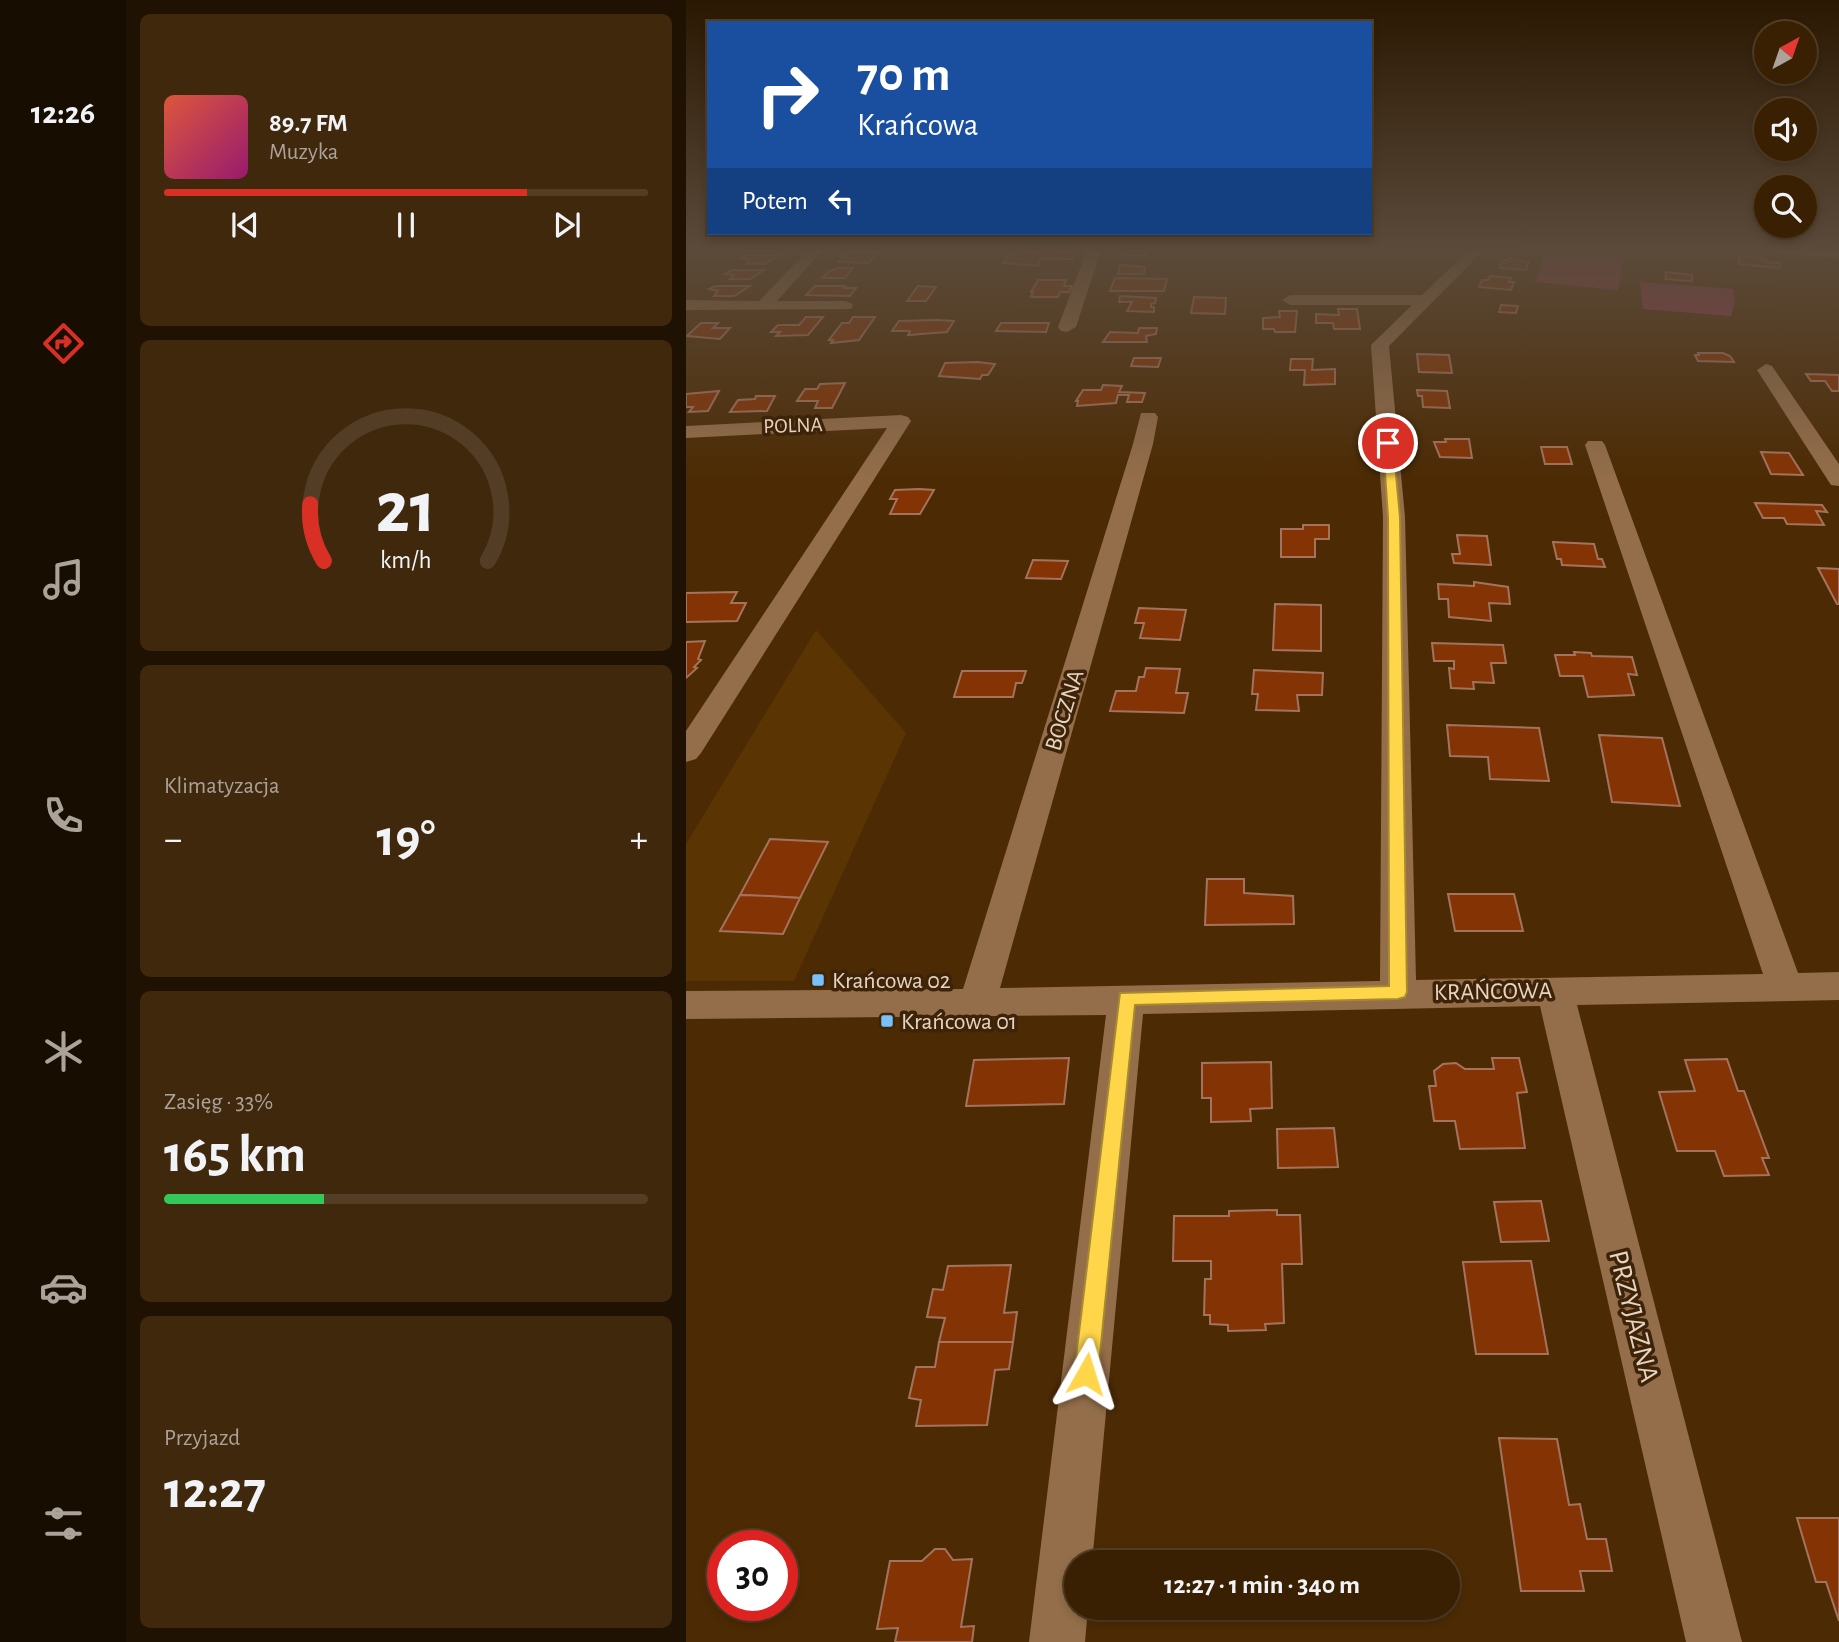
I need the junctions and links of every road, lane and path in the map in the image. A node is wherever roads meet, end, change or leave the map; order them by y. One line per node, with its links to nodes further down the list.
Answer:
1 (1399, 327): 11 (street)
2 (1766, 370): 6 (street)
3 (1148, 416): 13 (street, BOCZNA)
4 (686, 432): 7 (street, POLNA)
5 (1595, 445): 8 (street)
6 (1839, 481)
7 (686, 753)
8 (1785, 986): 9 (street, KRAŃCOWA); 10 (street, KRAŃCOWA)
9 (1839, 986)
10 (1555, 991): 11 (street, KRAŃCOWA); 16 (street, PRZYJAZNA)
11 (1398, 992): 12 (street, KRAŃCOWA)
12 (1126, 998): 13 (street, KRAŃCOWA); 15 (street)
13 (977, 1003): 14 (street, KRAŃCOWA)
14 (686, 1004)
15 (1057, 1642)
16 (1714, 1642)

